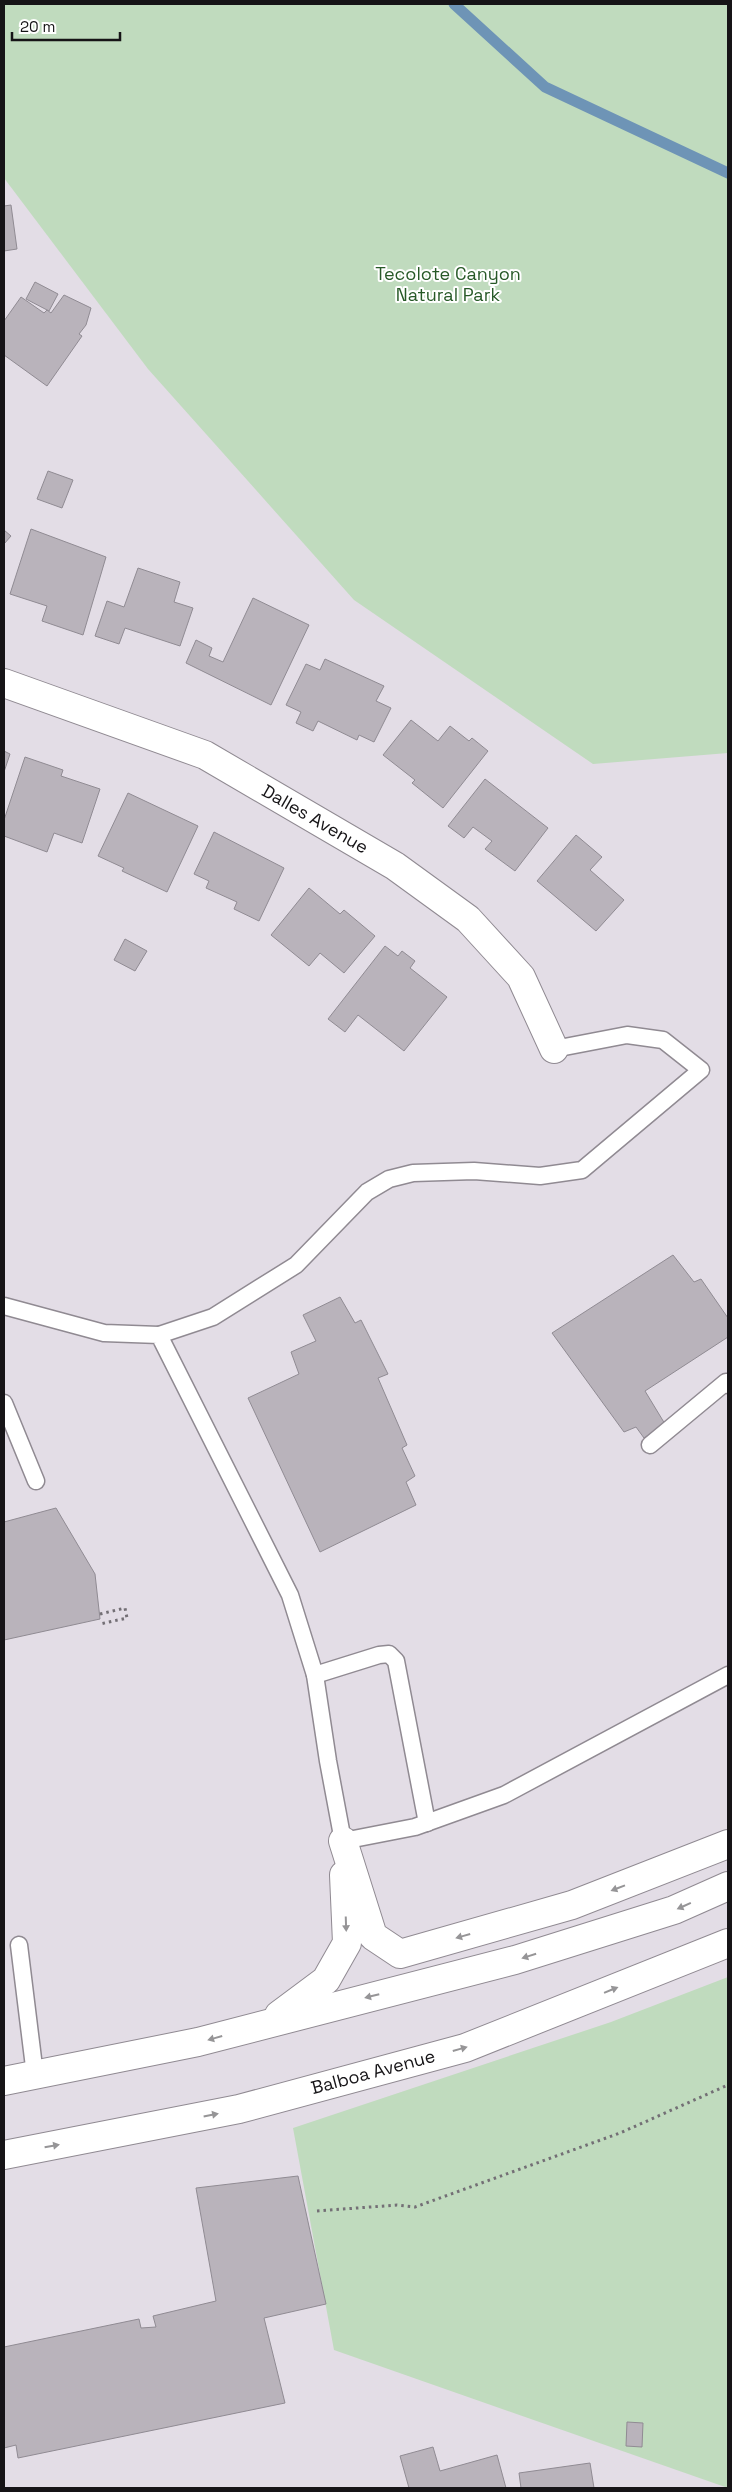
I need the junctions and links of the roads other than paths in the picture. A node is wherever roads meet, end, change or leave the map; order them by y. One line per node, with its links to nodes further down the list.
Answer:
1 (4, 683): 2 (main road, Dalles Avenue)
2 (554, 1049): 4 (lane)
3 (4, 1306): 4 (lane)
4 (159, 1335): 9 (lane)
5 (728, 1385): 7 (lane)
6 (4, 1403): 8 (lane)
7 (650, 1445)
8 (36, 1481)
9 (315, 1675): 11 (lane); 12 (lane)
10 (728, 1675): 11 (lane)
11 (427, 1822): 12 (lane)
12 (343, 1841): 13 (main road, one-way to 12); 17 (main road, one-way to 17)
13 (728, 1844)
14 (728, 1886): 17 (main road, one-way to 17)
15 (728, 1943): 20 (main road, Balboa Avenue, one-way to 15)
16 (19, 1946): 18 (lane)
17 (268, 2023): 18 (main road, one-way to 18)
18 (35, 2075): 19 (main road)
19 (4, 2081)
20 (4, 2155)

